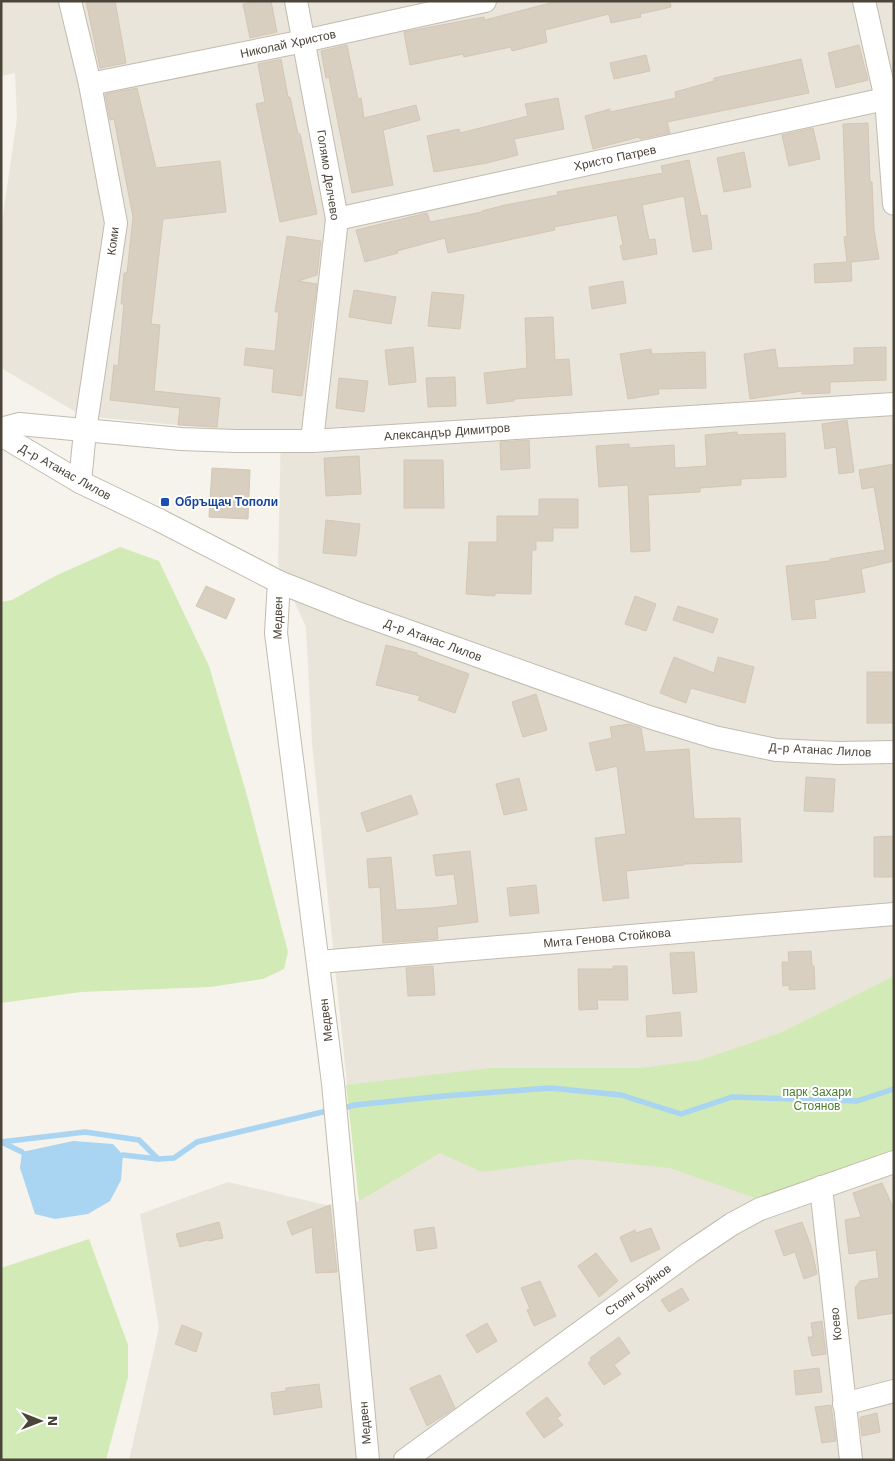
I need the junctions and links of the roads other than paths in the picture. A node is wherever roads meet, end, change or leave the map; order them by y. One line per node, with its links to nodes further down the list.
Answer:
1 (70, 1): 6 (street, Коми)
2 (296, 1): 5 (street, Голямо Делчево)
3 (485, 1): 5 (street, Николай Христов)
4 (864, 1): 7 (street)
5 (304, 41): 6 (street, Николай Христов); 9 (street, Голямо Делчево)
6 (90, 84): 12 (street, Коми)
7 (890, 98): 8 (street); 9 (street, Христо Патрев)
8 (894, 204)
9 (337, 219): 14 (street, Голямо Делчево)
10 (894, 404): 14 (street, Александър Димитров)
11 (1, 429): 12 (street, Александър Димитров)
12 (85, 431): 14 (street, Александър Димитров); 15 (street, Коми)
13 (1, 435): 15 (street, Д-р Атанас Лилов)
14 (312, 441)
15 (80, 482): 16 (street, Д-р Атанас Лилов)
16 (279, 582): 17 (street, Д-р Атанас Лилов); 19 (street, Медвен)
17 (894, 752)
18 (894, 914): 19 (street, Мита Генова Стойкова)
19 (319, 962): 24 (street, Медвен)
20 (894, 1162): 21 (street, Стоян Буйнов)
21 (821, 1187): 23 (street, Коево); 25 (street, Стоян Буйнов)
22 (894, 1391): 23 (street)
23 (844, 1404): 26 (street, Коево)
24 (368, 1460)
25 (405, 1460)
26 (851, 1460)

